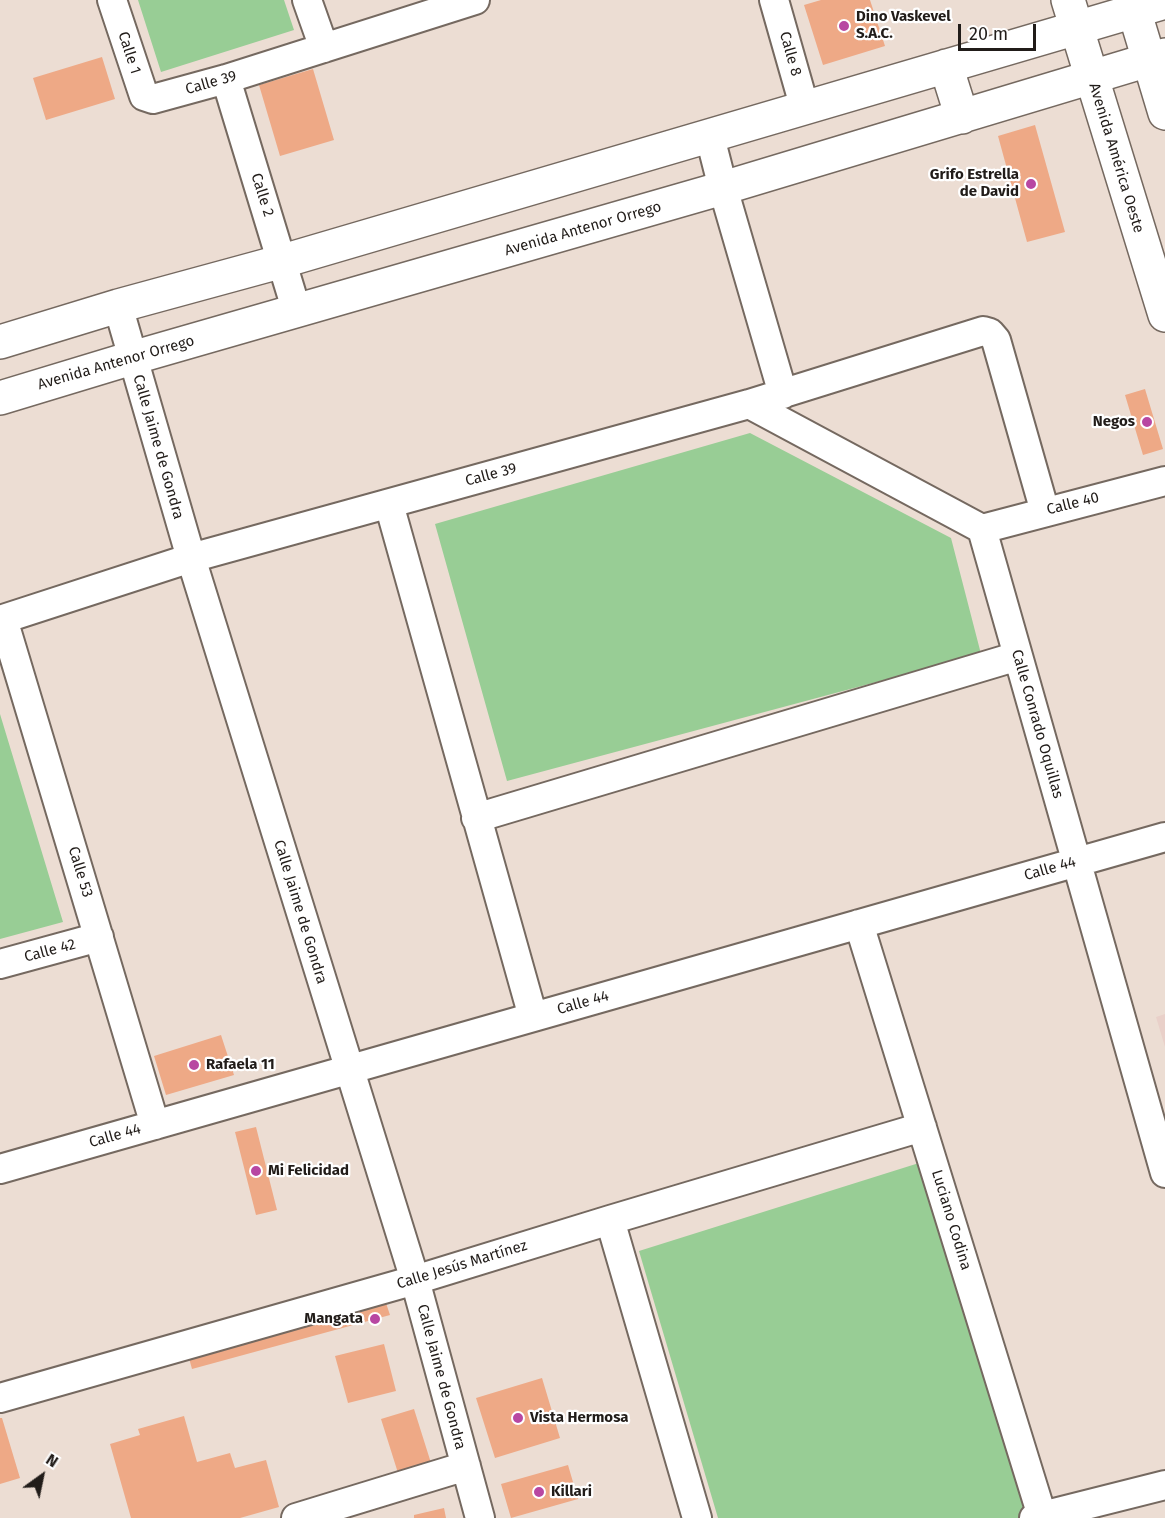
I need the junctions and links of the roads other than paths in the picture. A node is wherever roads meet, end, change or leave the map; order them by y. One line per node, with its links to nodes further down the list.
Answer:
1 (112, 0): 13 (street, Calle 1)
2 (307, 0): 8 (street)
3 (475, 0): 8 (street, Calle 39)
4 (774, 0): 14 (street, Calle 8)
5 (1165, 3): 6 (street)
6 (1132, 6): 7 (street); 9 (street)
7 (1072, 14): 10 (street); 11 (street, Avenida América Oeste)
8 (324, 48): 12 (street, Calle 39)
9 (1157, 57): 11 (street, Avenida Antenor Orrego); 15 (street)
10 (946, 66): 14 (street); 16 (street)
11 (1091, 77): 16 (street, Avenida Antenor Orrego); 22 (street, Avenida América Oeste)
12 (226, 79): 13 (street, Calle 39); 19 (street, Calle 2)
13 (153, 99)
14 (806, 109): 17 (street)
15 (1165, 113)
16 (962, 117): 18 (street, Avenida Antenor Orrego)
17 (710, 137): 18 (street); 19 (street)
18 (723, 188): 21 (street, Avenida Antenor Orrego); 25 (street)
19 (284, 261): 20 (street); 21 (street, Calle 2)
20 (118, 306): 23 (street); 24 (street, Calle Jaime de Gondra)
21 (297, 312): 24 (street, Avenida Antenor Orrego)
22 (1165, 315)
23 (1, 338)
24 (132, 358): 26 (street, Avenida Antenor Orrego); 32 (street, Calle Jaime de Gondra)
25 (783, 394): 27 (street, Calle 39); 30 (street, Calle 39)
26 (0, 398)
27 (749, 404): 29 (street, Calle 39); 31 (street)
28 (1165, 481): 30 (street, Calle 40)
29 (389, 504): 32 (street, Calle 39); 35 (street)
30 (1045, 512): 31 (street, Calle 40)
31 (982, 529): 34 (street, Calle Conrado Oquillas)
32 (191, 558): 33 (street, Calle 39); 42 (street, Calle Jaime de Gondra)
33 (2, 619): 39 (street, Calle 53)
34 (1018, 656): 35 (street); 37 (street, Calle Conrado Oquillas)
35 (476, 818): 41 (street)
36 (1165, 837): 37 (street, Calle 44)
37 (1077, 861): 38 (street, Calle 44); 46 (street, Calle Conrado Oquillas)
38 (859, 924): 41 (street, Calle 44); 44 (street, Luciano Codina)
39 (99, 937): 40 (street, Calle 42); 43 (street, Calle 53)
40 (0, 964)
41 (533, 1017): 42 (street, Calle 44)
42 (349, 1070): 43 (street, Calle 44); 48 (street, Calle Jaime de Gondra)
43 (155, 1125): 45 (street, Calle 44)
44 (922, 1127): 47 (street, Calle Jesús Martínez); 52 (street, Luciano Codina)
45 (0, 1169)
46 (1165, 1173)
47 (610, 1220): 48 (street, Calle Jesús Martínez); 55 (street)
48 (415, 1280): 49 (street, Calle Jesús Martínez); 50 (street, Calle Jaime de Gondra)
49 (0, 1398)
50 (466, 1466): 53 (street); 54 (street, Calle Jaime de Gondra)
51 (1165, 1485): 52 (street)
52 (1038, 1517)
53 (296, 1518)
54 (480, 1518)
55 (697, 1518)

